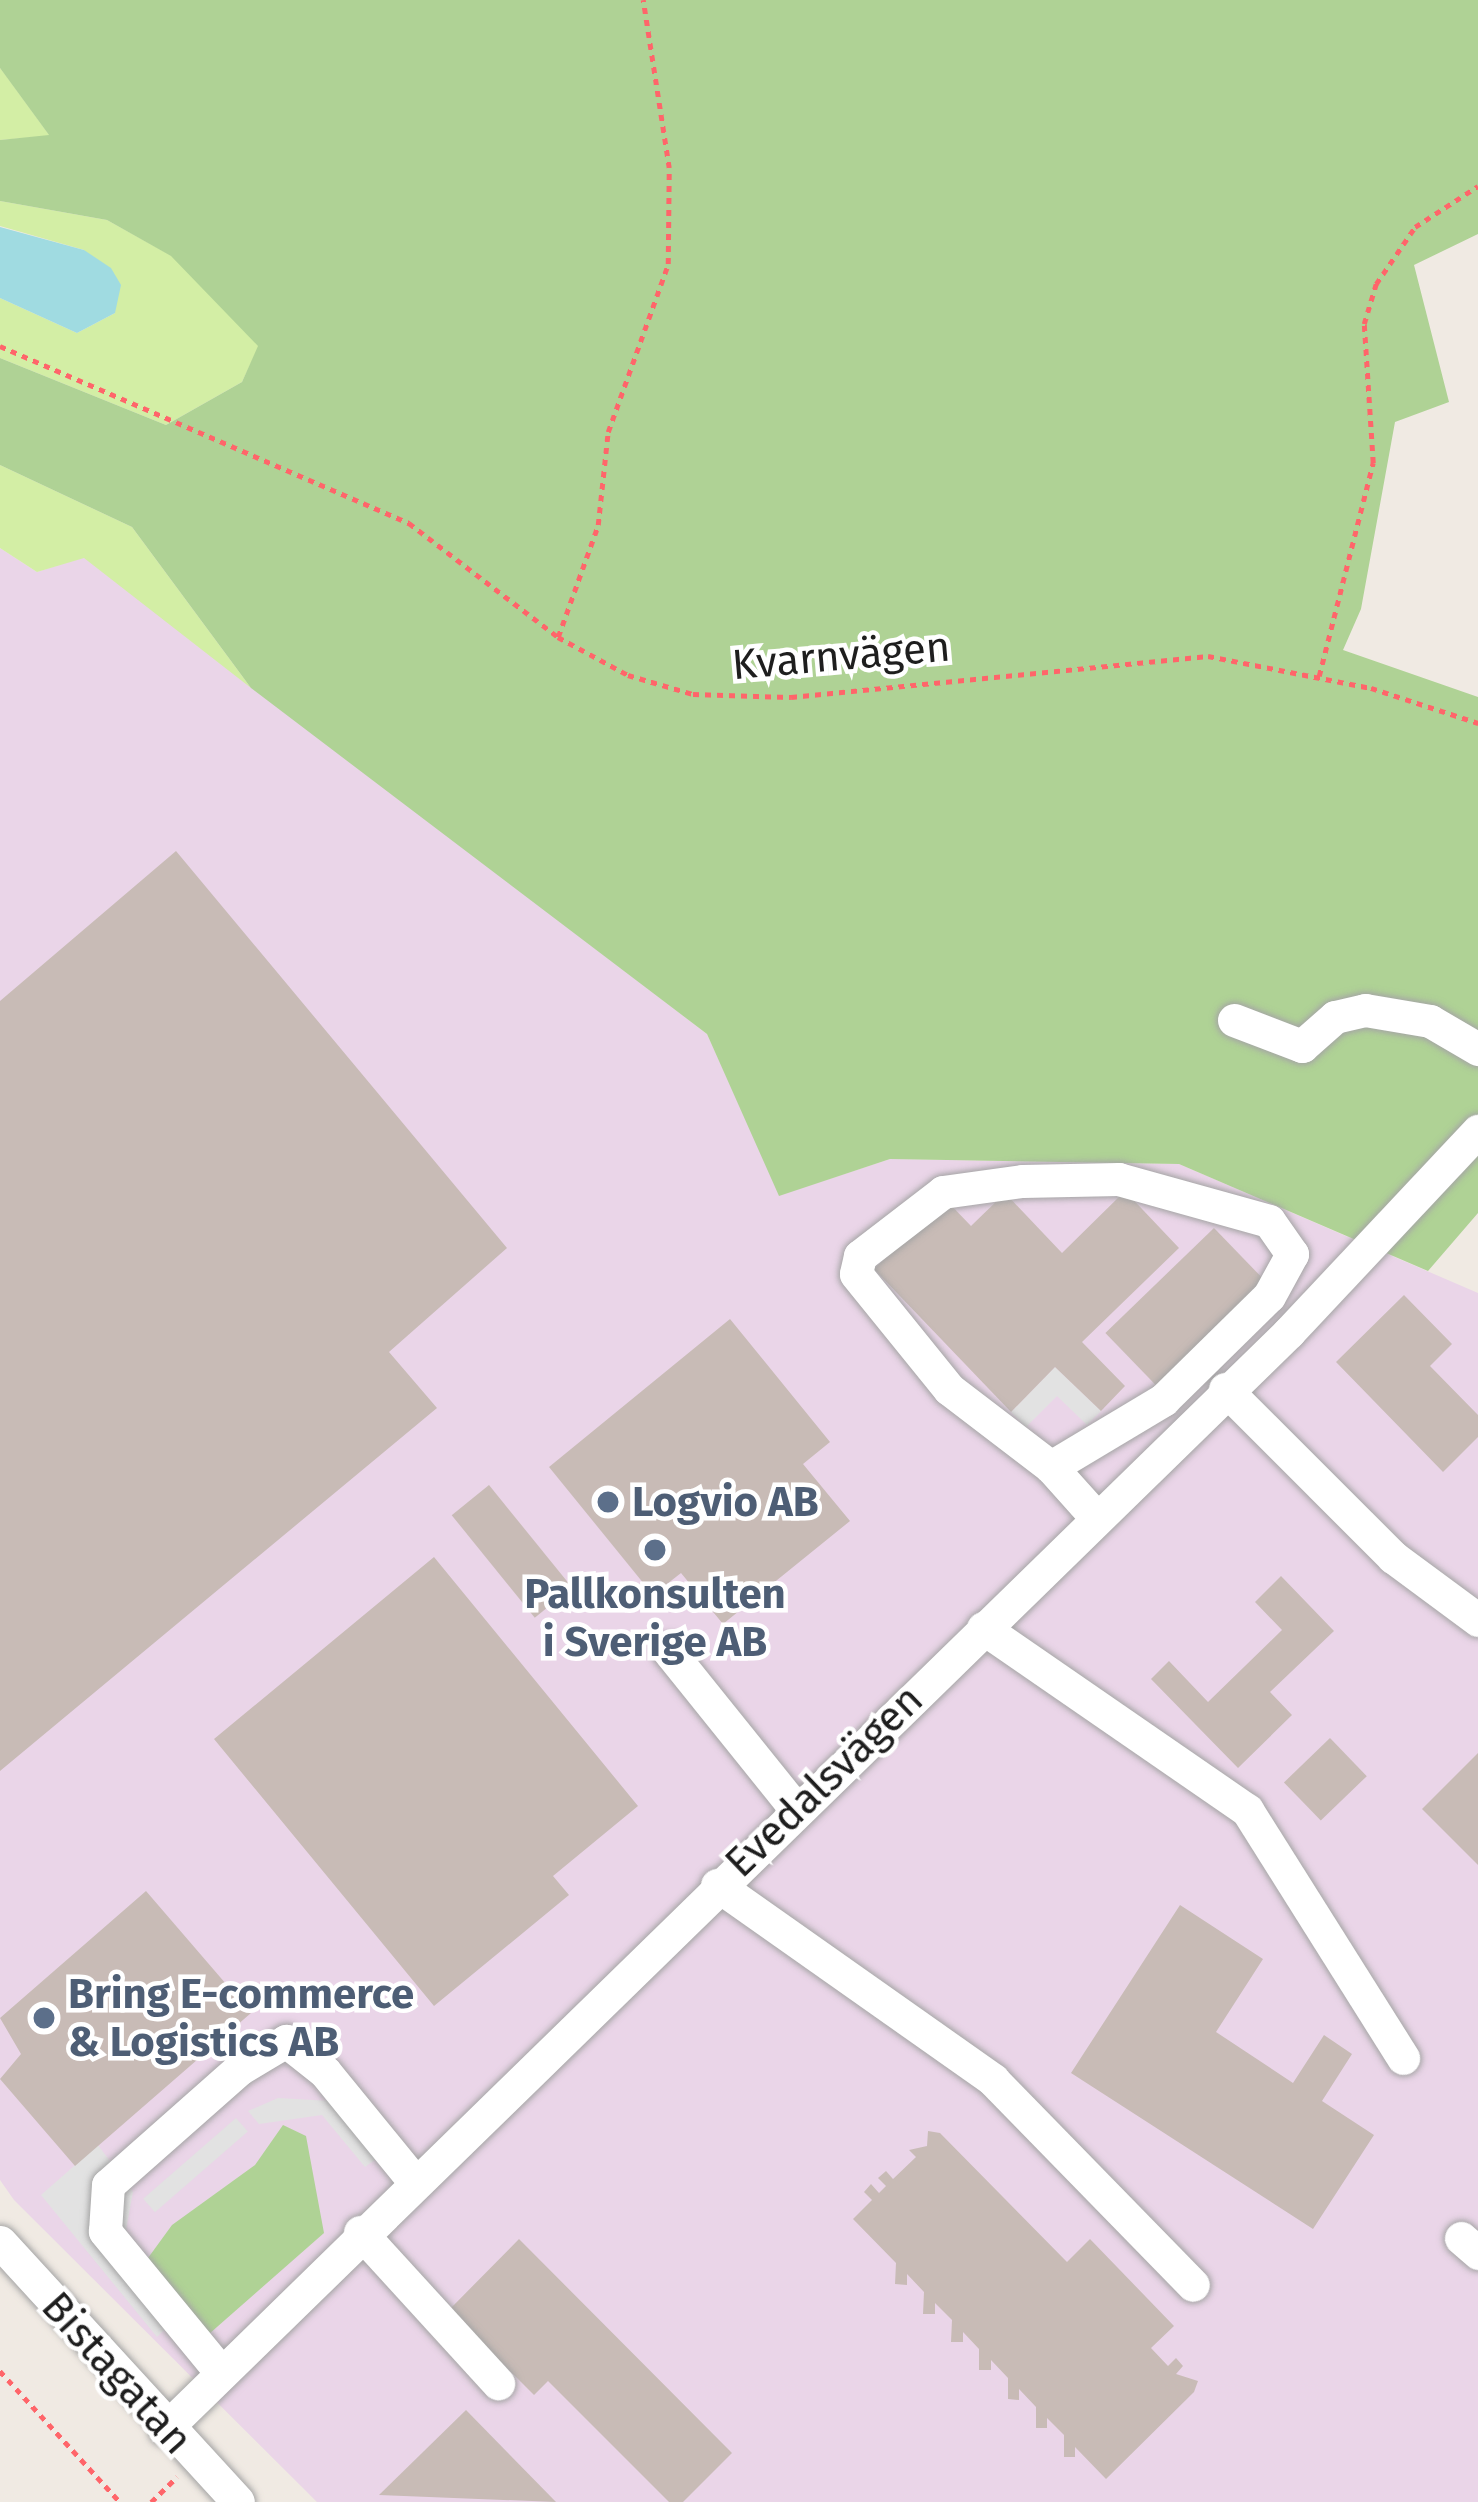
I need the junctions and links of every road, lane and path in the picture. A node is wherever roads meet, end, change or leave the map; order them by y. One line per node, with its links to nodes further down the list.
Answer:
1 (643, 0): 4 (path)
2 (1478, 186): 5 (path)
3 (0, 346): 4 (path, Kvarnvägen)
4 (558, 637): 5 (path, Kvarnvägen)
5 (1319, 676): 6 (path, Kvarnvägen)
6 (1478, 723)
7 (1234, 1020): 8 (street)
8 (1478, 1049)
9 (1478, 1131): 10 (street, Evedalsvägen)
10 (1226, 1389): 12 (street, Evedalsvägen); 13 (street)
11 (1051, 1467): 11 (street); 12 (street)
12 (1095, 1516): 14 (street, Evedalsvägen)
13 (1478, 1620)
14 (982, 1628): 16 (street, Evedalsvägen); 18 (street)
15 (668, 1651): 16 (street)
16 (796, 1809): 17 (street, Evedalsvägen)
17 (717, 1885): 19 (street, Evedalsvägen); 22 (street)
18 (1403, 2058)
19 (414, 2181): 20 (street, Evedalsvägen); 23 (street)
20 (360, 2231): 23 (street, Evedalsvägen); 25 (street)
21 (0, 2242): 26 (street, Bistagatan)
22 (1192, 2285)
23 (219, 2370): 26 (street, Evedalsvägen)
24 (0, 2371): 28 (path)
25 (498, 2383)
26 (165, 2428): 27 (street, Bistagatan)
27 (195, 2459): 29 (path); 30 (street, Bistagatan)
28 (120, 2502)
29 (151, 2502)
30 (238, 2502)

